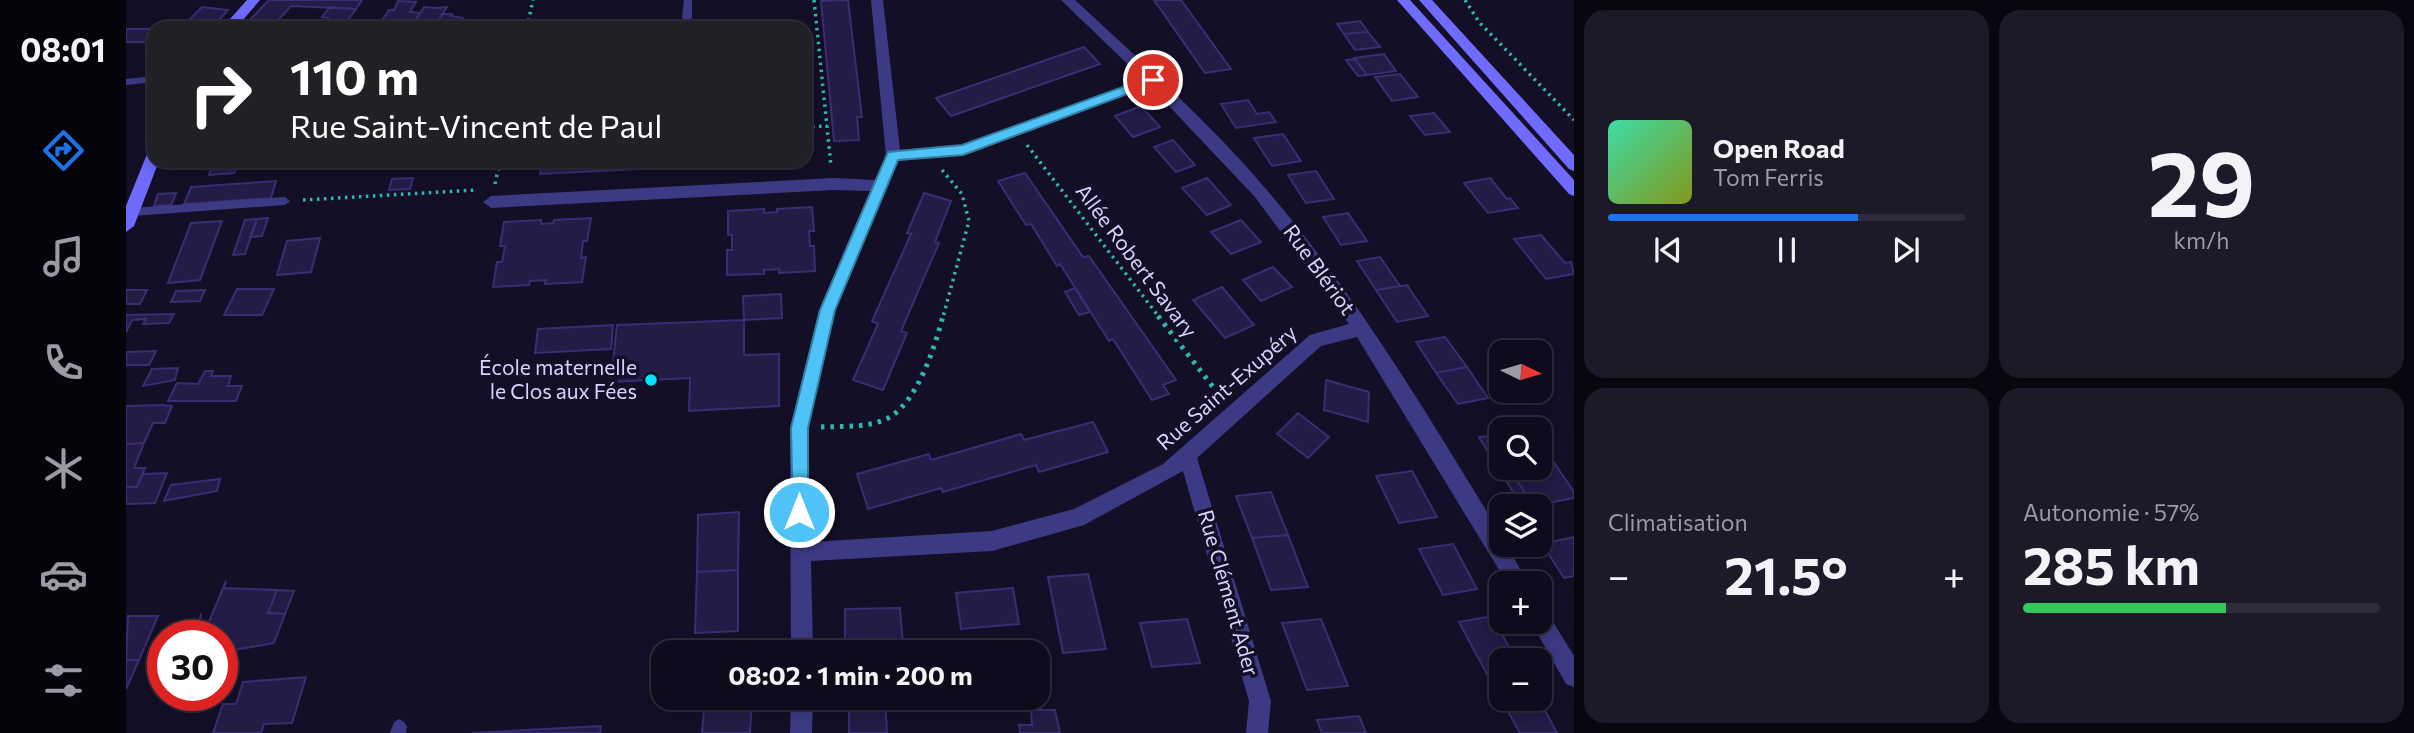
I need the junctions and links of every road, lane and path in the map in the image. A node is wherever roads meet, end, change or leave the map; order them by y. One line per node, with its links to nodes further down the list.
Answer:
1 (254, 0): 11 (main road)
2 (533, 0): 12 (path)
3 (688, 0): 10 (lane)
4 (814, 0): 17 (path)
5 (877, 0): 21 (street)
6 (1067, 0): 14 (street, Rue Blériot)
7 (1403, 0): 27 (main road)
8 (1425, 0): 22 (main road)
9 (1465, 0): 16 (path)
10 (687, 18)
11 (235, 21)
12 (528, 21)
13 (147, 80): 15 (lane)
14 (1153, 80): 19 (street); 31 (street, Rue Blériot)
15 (126, 82)
16 (1574, 120)
17 (827, 126): 18 (path); 24 (path)
18 (812, 127)
19 (1016, 130): 20 (street); 32 (path, Allée Robert Savary)
20 (928, 153): 21 (street); 33 (path)
21 (893, 156): 25 (street)
22 (1574, 164)
23 (149, 168): 30 (main road)
24 (832, 184): 25 (street); 29 (street)
25 (878, 186): 33 (street)
26 (480, 190): 28 (path)
27 (1574, 190)
28 (285, 201): 30 (lane)
29 (491, 202)
30 (129, 219)
31 (1362, 328): 32 (street, Rue Saint-Exupéry); 36 (street, Rue Blériot)
32 (1232, 412): 34 (street, Rue Saint-Exupéry)
33 (799, 428): 35 (street)
34 (1187, 454): 35 (street, Rue Saint-Exupéry); 42 (street, Rue Clément Ader)
35 (800, 552): 38 (street)
36 (1511, 571)
37 (1549, 634): 39 (street)
38 (802, 640)
39 (1574, 676)
40 (802, 710): 41 (street)
41 (802, 733)
42 (1257, 733)

